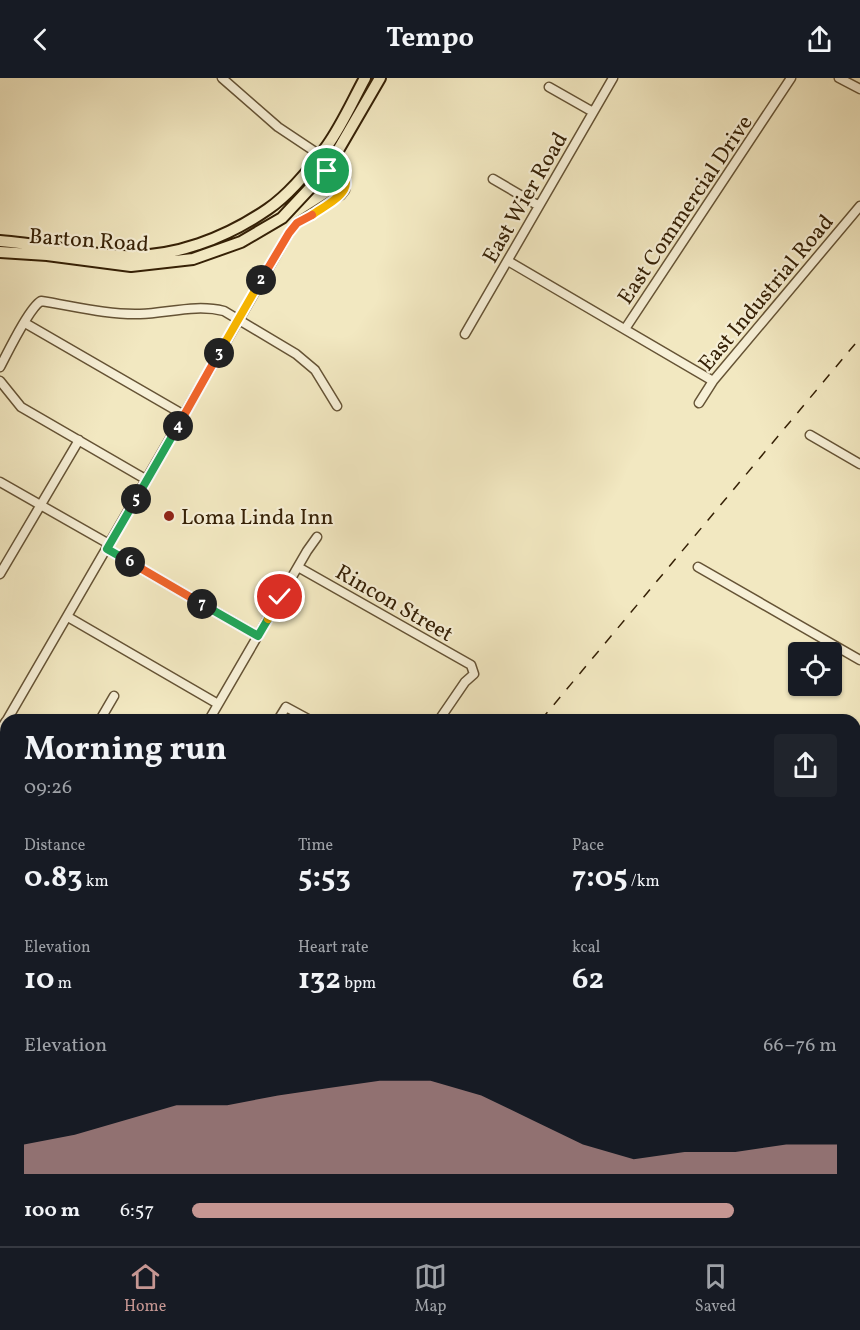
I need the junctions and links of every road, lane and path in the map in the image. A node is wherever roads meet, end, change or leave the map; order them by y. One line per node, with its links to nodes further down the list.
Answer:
1 (222, 78): 10 (street)
2 (365, 78): 10 (main road, Barton Road)
3 (380, 78): 11 (main road, Barton Road)
4 (613, 78): 9 (street, East Wier Road)
5 (791, 78): 20 (street, East Commercial Drive)
6 (839, 78): 8 (street)
7 (549, 87): 9 (street)
8 (860, 89)
9 (592, 112): 13 (street, East Wier Road)
10 (320, 154): 11 (street); 15 (main road, Barton Road)
11 (332, 163): 16 (main road, Barton Road); 18 (street)
12 (493, 179): 13 (street)
13 (539, 206): 17 (street, East Wier Road)
14 (860, 206): 24 (street, East Industrial Road)
15 (0, 241)
16 (0, 252)
17 (508, 261): 20 (street); 21 (street, East Wier Road)
18 (238, 319): 19 (street); 26 (street); 27 (street)
19 (25, 324): 22 (street); 27 (street)
20 (625, 329): 24 (street)
21 (465, 334)
22 (0, 367)
23 (0, 381): 29 (street)
24 (713, 381): 25 (street, East Industrial Road)
25 (699, 403)
26 (337, 406)
27 (184, 415): 31 (street)
28 (810, 435): 30 (street)
29 (79, 440): 31 (street); 33 (street)
30 (860, 464)
31 (147, 480): 35 (street)
32 (0, 482): 33 (street)
33 (41, 505): 35 (street); 36 (street)
34 (317, 537): 37 (street)
35 (108, 546): 40 (street); 41 (street)
36 (3, 563): 39 (street)
37 (298, 567): 41 (street); 50 (street, Rincon Street)
38 (698, 567): 42 (street)
39 (0, 574)
40 (68, 617): 44 (street); 45 (street)
41 (258, 636): 44 (street)
42 (860, 660)
43 (114, 696): 46 (street)
44 (218, 704): 47 (street)
45 (10, 714)
46 (104, 714)
47 (212, 714)
48 (281, 714): 49 (street)
49 (300, 714)
50 (443, 714)

